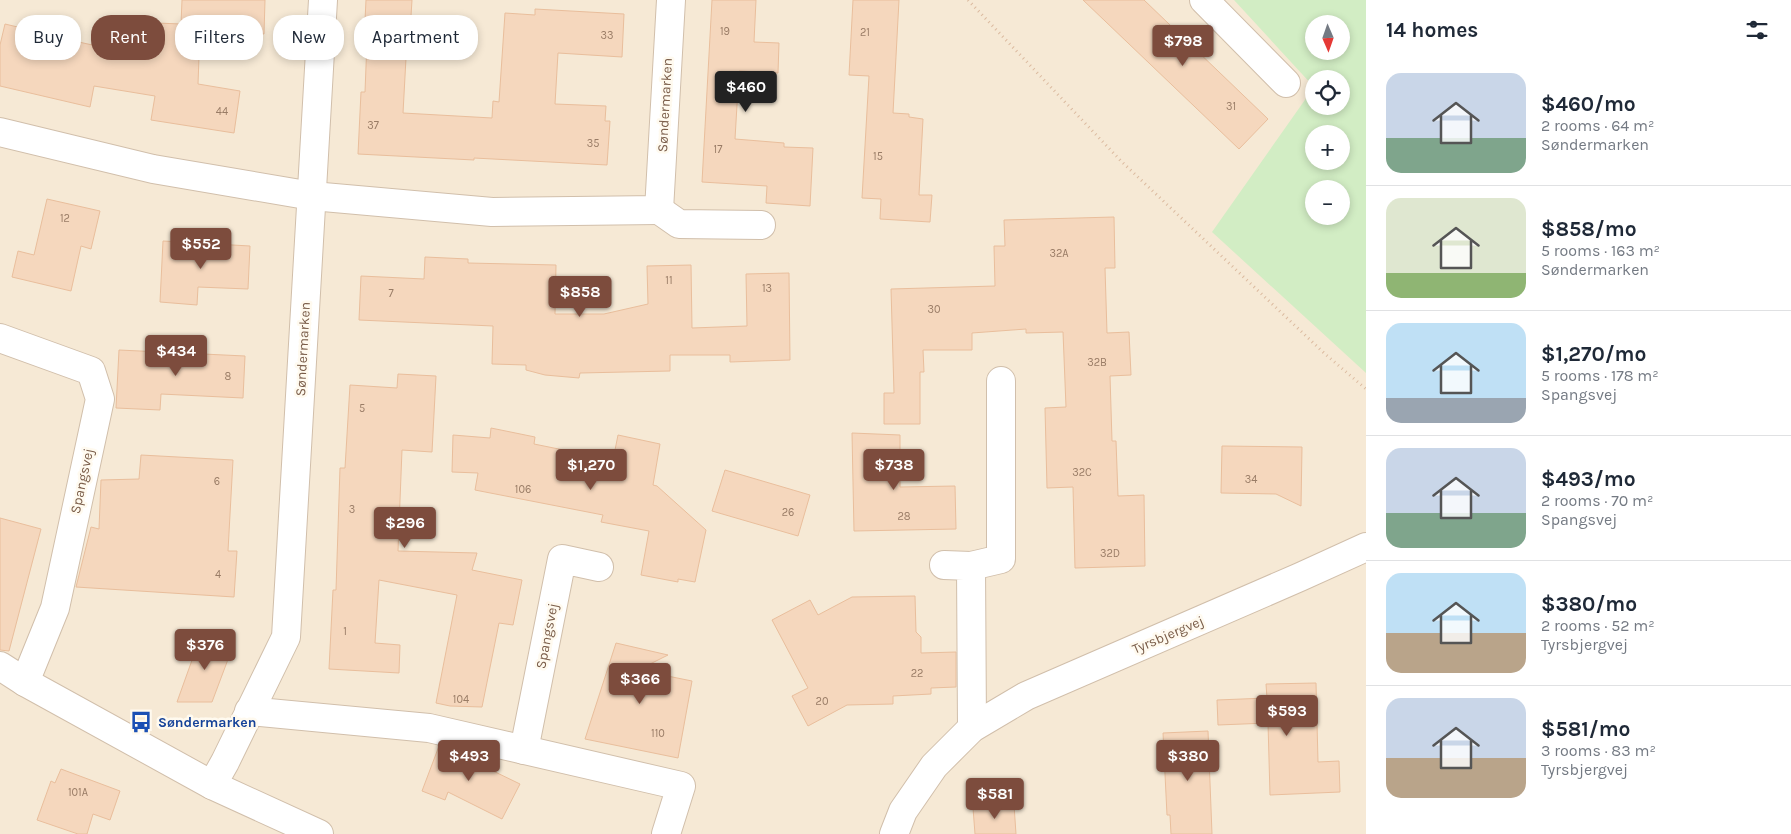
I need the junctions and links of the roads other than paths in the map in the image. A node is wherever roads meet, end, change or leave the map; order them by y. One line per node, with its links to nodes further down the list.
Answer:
1 (322, 0): 6 (street, Søndermarken)
2 (671, 0): 7 (street, Søndermarken)
3 (1204, 0): 4 (street)
4 (1286, 83)
5 (0, 132): 6 (street)
6 (312, 196): 7 (street); 17 (street, Søndermarken)
7 (658, 210): 8 (street)
8 (762, 225)
9 (0, 338): 16 (street, Spangsvej)
10 (1001, 381): 13 (street)
11 (1366, 547): 18 (street, Tyrsbjergvej)
12 (944, 565): 13 (street)
13 (971, 566): 18 (street)
14 (599, 567): 19 (street, Spangsvej)
15 (0, 666): 16 (street)
16 (25, 682): 20 (street)
17 (249, 711): 19 (street); 20 (street, Søndermarken)
18 (972, 728): 23 (street, Tyrsbjergvej)
19 (524, 750): 22 (street)
20 (212, 785): 21 (street)
21 (319, 834)
22 (666, 834)
23 (894, 834)

